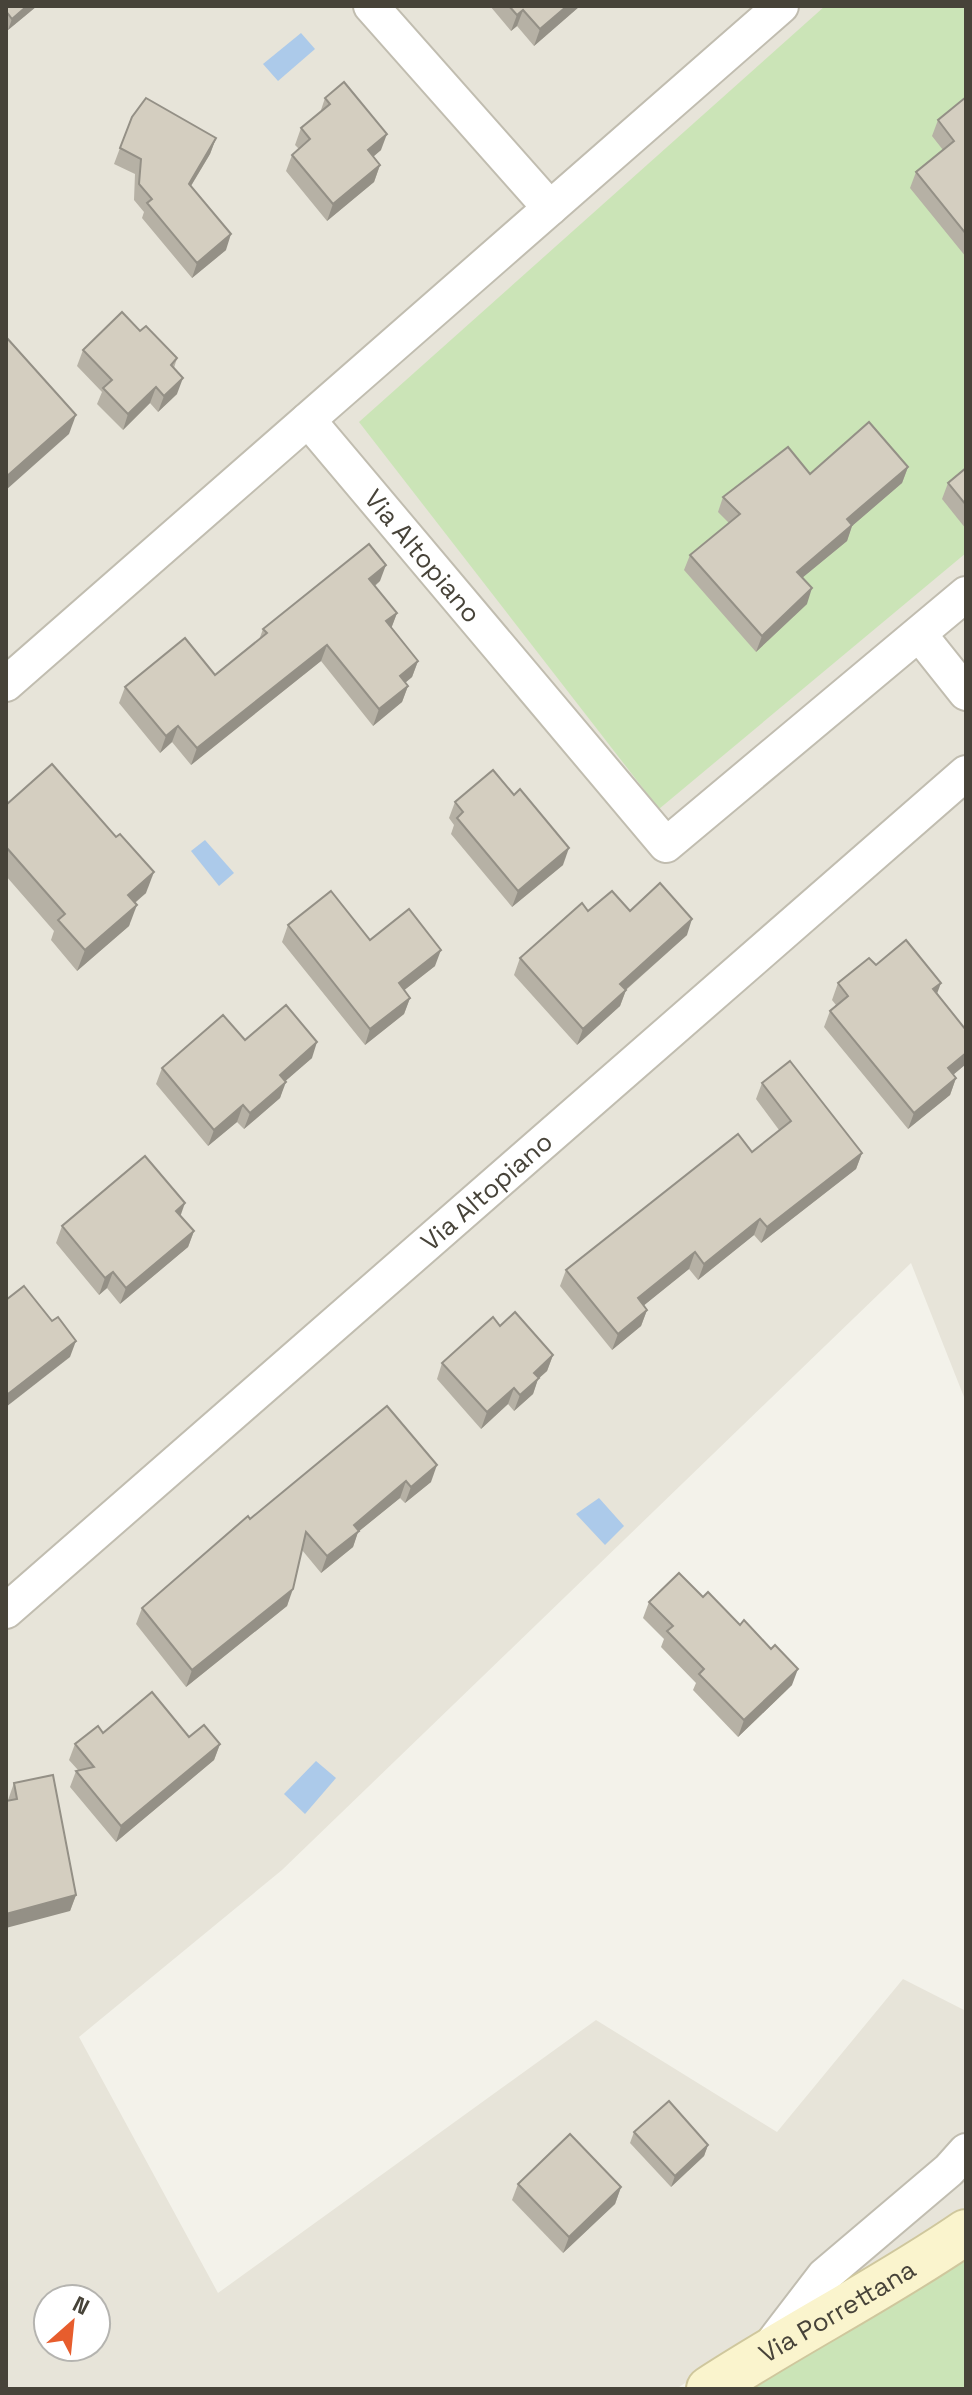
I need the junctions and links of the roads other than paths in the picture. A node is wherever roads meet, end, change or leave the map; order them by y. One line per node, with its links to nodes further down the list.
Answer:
1 (371, 6): 3 (street)
2 (781, 6): 3 (street)
3 (550, 208): 4 (street)
4 (308, 420): 6 (street, Via Altopiano); 7 (street)
5 (966, 594): 6 (street, Via Altopiano)
6 (919, 634): 8 (street)
7 (6, 684)
8 (966, 693)
9 (966, 773): 10 (street, Via Altopiano)
10 (6, 1611)
11 (966, 2151): 13 (street)
12 (966, 2232): 13 (main road, Via Porrettana)
13 (767, 2351): 14 (main road, Via Porrettana)
14 (718, 2387)

